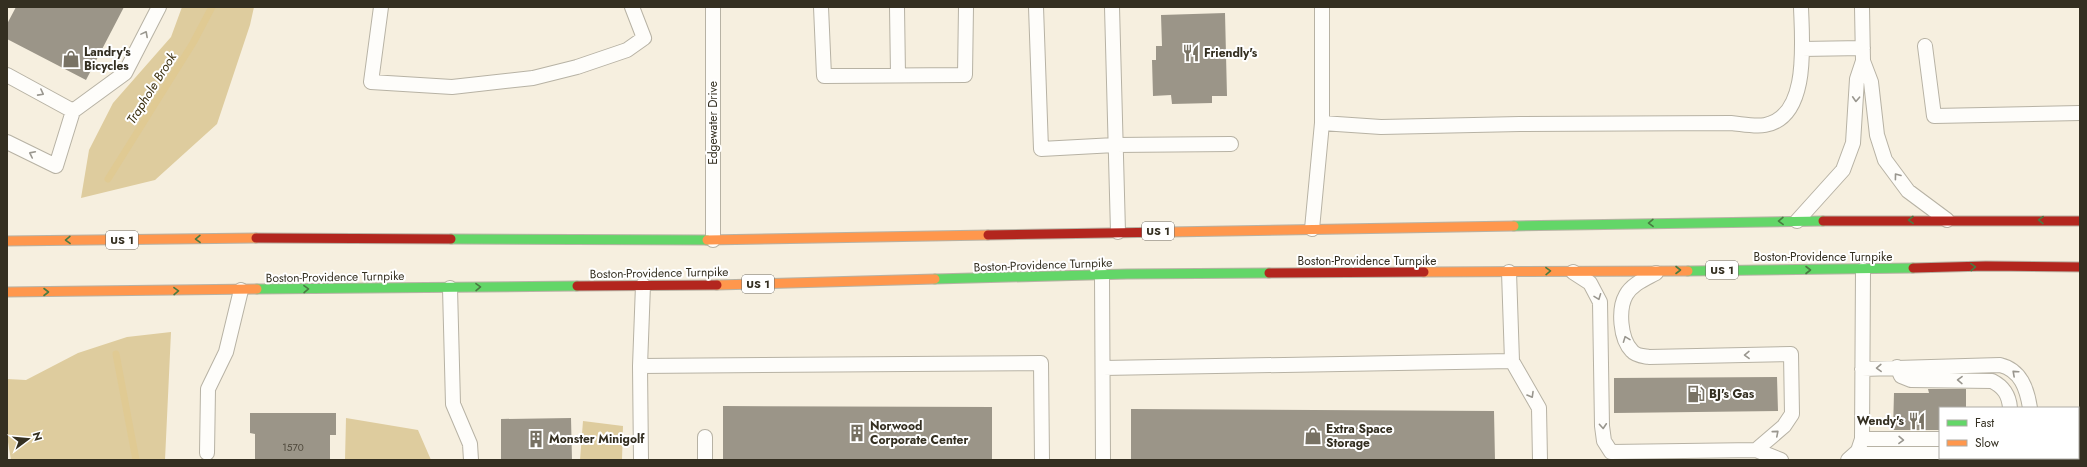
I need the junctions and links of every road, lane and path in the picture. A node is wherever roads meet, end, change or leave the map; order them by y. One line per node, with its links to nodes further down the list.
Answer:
1 (159, 7): 18 (lane, one-way to 1)
2 (381, 7): 3 (lane)
3 (632, 7)
4 (713, 7): 29 (lane, Edgewater Drive)
5 (821, 7): 17 (lane)
6 (897, 7): 17 (lane)
7 (966, 7): 17 (lane)
8 (1036, 7): 23 (lane)
9 (1112, 7): 23 (lane)
10 (1322, 7): 20 (lane)
11 (1801, 7): 14 (lane)
12 (1862, 7): 15 (lane)
13 (1925, 46): 19 (lane)
14 (1802, 49): 15 (lane); 20 (lane)
15 (1863, 54): 24 (lane, one-way to 15); 25 (lane, one-way to 25)
16 (7, 75): 18 (lane, one-way to 18)
17 (898, 75)
18 (73, 110): 21 (lane, one-way to 21)
19 (2080, 113)
20 (1322, 123): 27 (lane)
21 (7, 142)
22 (1231, 144): 23 (lane)
23 (1115, 145): 28 (lane)
24 (1947, 220): 25 (main road, US 1, one-way to 25); 26 (main road, US 1, one-way to 24)
25 (1797, 221): 27 (main road, US 1, one-way to 27)
26 (2080, 221)
27 (1312, 229): 28 (main road, US 1)
28 (1118, 232): 29 (main road, US 1)
29 (713, 240): 30 (main road, US 1, one-way to 30)
30 (7, 241)
31 (2080, 267): 33 (main road, Boston-Providence Turnpike / US 1, one-way to 31)
32 (1663, 270): 33 (main road, Boston-Providence Turnpike / US 1, one-way to 33); 34 (main road, Boston-Providence Turnpike / US 1); 51 (lane, one-way to 32)
33 (1863, 270): 45 (lane)
34 (1571, 271): 35 (main road, Boston-Providence Turnpike / US 1, one-way to 34); 51 (lane, one-way to 51)
35 (1509, 272): 36 (main road, Boston-Providence Turnpike / US 1); 41 (lane)
36 (1102, 275): 37 (main road, Boston-Providence Turnpike / US 1); 44 (lane)
37 (643, 286): 38 (main road, Boston-Providence Turnpike / US 1, one-way to 37); 42 (lane)
38 (450, 288): 39 (main road, Boston-Providence Turnpike / US 1, one-way to 38); 55 (lane)
39 (241, 290): 40 (main road, Boston-Providence Turnpike / US 1, one-way to 39); 52 (lane)
40 (7, 292)
41 (1512, 361): 44 (lane); 60 (lane, one-way to 60)
42 (640, 366): 56 (lane); 58 (lane)
43 (1897, 367): 45 (lane, one-way to 45); 46 (lane, one-way to 43); 47 (lane, one-way to 43)
44 (1103, 368): 59 (lane)
45 (1862, 369): 49 (lane)
46 (2010, 407)
47 (2030, 407)
48 (705, 437): 57 (lane)
49 (1862, 439): 50 (lane, one-way to 50); 54 (lane)
50 (1939, 439)
51 (1756, 450): 61 (lane)
52 (207, 453)
53 (1939, 454): 54 (lane)
54 (1852, 457)
55 (470, 460)
56 (641, 460)
57 (706, 460)
58 (1042, 460)
59 (1103, 460)
60 (1540, 460)
61 (1781, 460)

